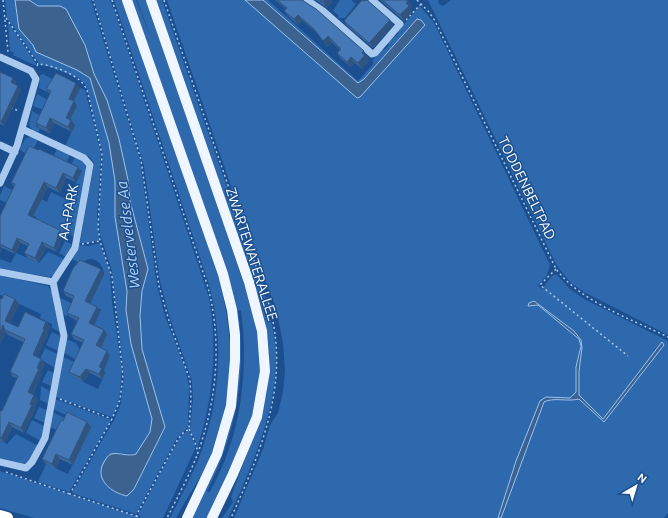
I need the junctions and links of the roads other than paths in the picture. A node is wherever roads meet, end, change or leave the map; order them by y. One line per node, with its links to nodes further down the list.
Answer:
1 (127, 0): 15 (main road)
2 (151, 0): 16 (main road, ZWARTEWATERALLEE)
3 (307, 0): 4 (street)
4 (372, 0)
5 (3, 58): 6 (street)
6 (22, 130): 8 (street); 11 (street, AA-PARK)
7 (0, 145): 8 (street)
8 (15, 152): 9 (street)
9 (0, 183)
10 (0, 272): 11 (street)
11 (53, 282): 12 (street)
12 (0, 462)
13 (0, 516): 14 (highway)
14 (7, 518)
15 (187, 518)
16 (212, 518)

